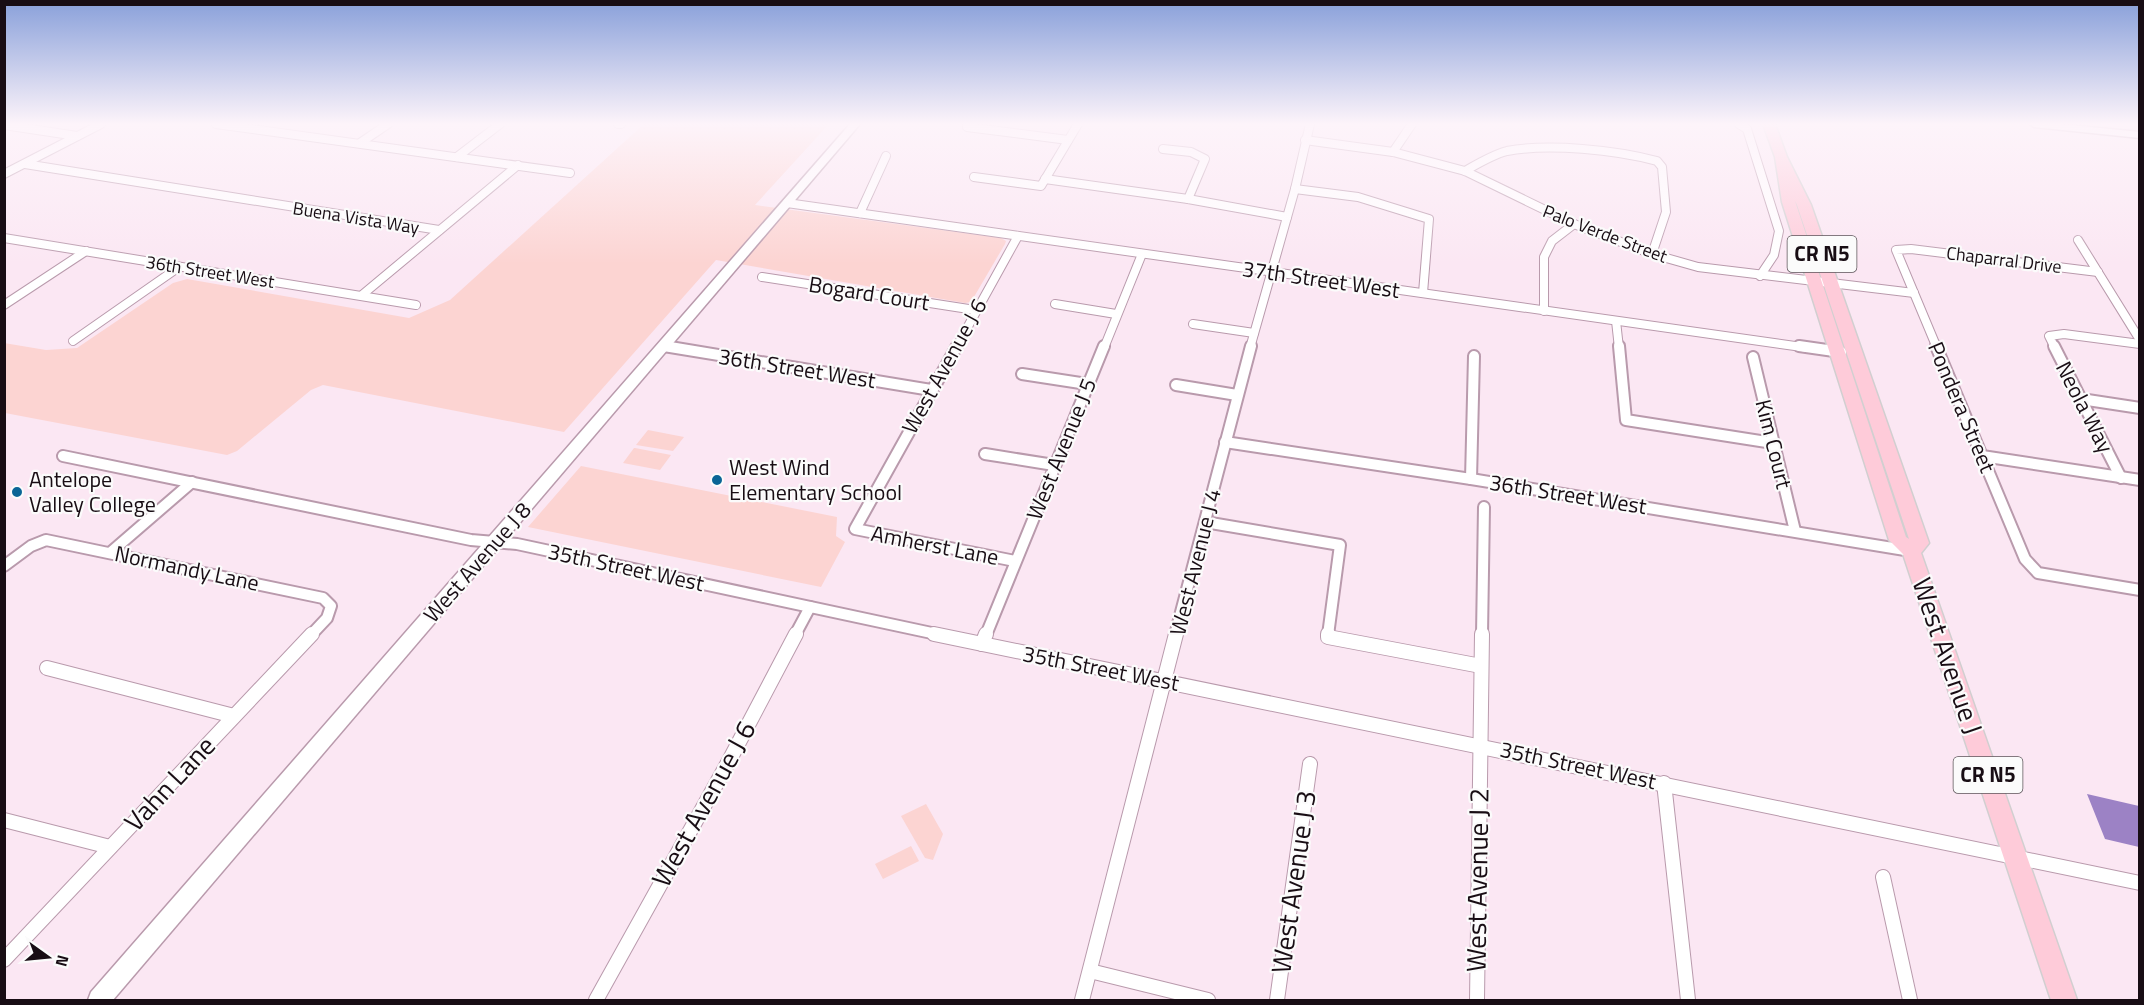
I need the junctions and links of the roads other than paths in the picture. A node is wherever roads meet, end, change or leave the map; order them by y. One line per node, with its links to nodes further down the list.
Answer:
1 (68, 171): 23 (street, Buena Vista Way)
2 (511, 171): 23 (street)
3 (556, 171): 14 (street)
4 (815, 171): 19 (street, West Avenue J 8)
5 (879, 171): 20 (street)
6 (1050, 171): 16 (street)
7 (1200, 171): 18 (street)
8 (1299, 171): 17 (street, West Avenue J 4)
9 (1465, 171): 22 (street, Palo Verde Street)
10 (1662, 171): 30 (street)
11 (1760, 171): 34 (street)
12 (1783, 171): 36 (main road, West Avenue J / CR N5)
13 (1788, 171): 37 (main road, West Avenue J / CR N5)
14 (570, 173)
15 (974, 177): 16 (street)
16 (1043, 183): 18 (street)
17 (1295, 189): 21 (street, West Avenue J 4); 38 (street)
18 (1188, 199): 21 (street)
19 (787, 203): 20 (street, 37th Street West); 52 (street, West Avenue J 8)
20 (860, 213): 24 (street, 37th Street West)
21 (1287, 217): 32 (street, West Avenue J 4)
22 (1574, 224): 30 (street, Palo Verde Street); 45 (street)
23 (439, 230): 40 (street)
24 (1018, 236): 29 (street, 37th Street West); 44 (street, West Avenue J 6)
25 (4, 238): 28 (street, 36th Street West)
26 (2078, 240): 33 (street)
27 (1911, 249): 33 (street, Chaparral Drive); 39 (street, Pondera Street)
28 (86, 251): 31 (street, 36th Street West); 42 (street)
29 (1142, 254): 32 (street, 37th Street West); 46 (street, West Avenue J 5)
30 (1652, 254): 34 (street, Palo Verde Street)
31 (179, 267): 40 (street, 36th Street West); 50 (street)
32 (1271, 272): 38 (street, 37th Street West); 49 (street, West Avenue J 4)
33 (2098, 272): 51 (street)
34 (1760, 276): 36 (street, Palo Verde Street)
35 (762, 277): 44 (street, Bogard Court)
36 (1814, 282): 37 (street, Palo Verde Street); 53 (main road, West Avenue J / CR N5)
37 (1832, 284): 39 (street, Palo Verde Street); 54 (main road, West Avenue J / CR N5)
38 (1423, 293): 45 (street, 37th Street West)
39 (1914, 293): 68 (street, Pondera Street)
40 (362, 295): 43 (street, 36th Street West)
41 (1055, 304): 46 (street)
42 (4, 305)
43 (416, 305)
44 (975, 310): 60 (street, West Avenue J 6)
45 (1544, 311): 47 (street, 37th Street West)
46 (1116, 314): 58 (street, West Avenue J 5)
47 (1616, 321): 53 (street, 37th Street West); 65 (street)
48 (1193, 324): 49 (street)
49 (1254, 333): 61 (street, West Avenue J 4)
50 (73, 341)
51 (2139, 342): 62 (street, Neola Way)
52 (664, 346): 60 (street, 36th Street West); 78 (street, West Avenue J 8)
53 (1837, 352): 54 (street, 37th Street West); 79 (main road, West Avenue J / CR N5)
54 (1856, 354): 79 (main road, West Avenue J / CR N5)
55 (1474, 356): 71 (street)
56 (1754, 357): 65 (street, Kim Court)
57 (1022, 374): 58 (street)
58 (1088, 384): 69 (street, West Avenue J 5)
59 (1176, 385): 61 (street)
60 (931, 390): 76 (street, West Avenue J 6)
61 (1237, 395): 64 (street, West Avenue J 4)
62 (2081, 399): 63 (street); 70 (street, Neola Way)
63 (2139, 408)
64 (1226, 442): 71 (street, 36th Street West); 75 (street, West Avenue J 4)
65 (1773, 443): 77 (street, Kim Court)
66 (985, 454): 69 (street)
67 (63, 456): 73 (street, 35th Street West)
68 (1983, 456): 70 (street); 83 (street, Pondera Street)
69 (1054, 465): 81 (street, West Avenue J 5)
70 (2121, 478): 72 (street)
71 (1470, 479): 77 (street, 36th Street West)
72 (2139, 480)
73 (192, 482): 78 (street, 35th Street West); 80 (street)
74 (1484, 507): 87 (street, West Avenue J 2)
75 (1205, 522): 87 (street); 89 (street, West Avenue J 4)
76 (855, 529): 81 (street, Amherst Lane)
77 (1795, 531): 79 (street, 36th Street West)
78 (492, 544): 85 (street, 35th Street West); 101 (street, West Avenue J 8)
79 (1911, 551): 96 (main road, West Avenue J / CR N5)
80 (111, 552): 82 (street, Normandy Lane); 84 (street, Normandy Lane)
81 (1015, 561): 86 (street, West Avenue J 5)
82 (4, 566)
83 (2139, 590)
84 (331, 606): 90 (street, Vahn Lane)
85 (810, 607): 86 (street, 35th Street West); 102 (street, West Avenue J 6)
86 (982, 644): 89 (street, 35th Street West)
87 (1481, 666): 91 (street, West Avenue J 2)
88 (47, 668): 90 (street)
89 (1165, 681): 91 (street, 35th Street West); 100 (street, West Avenue J 4)
90 (234, 716): 95 (street, Vahn Lane)
91 (1480, 745): 93 (street, 35th Street West); 106 (street, West Avenue J 2)
92 (1310, 764): 105 (street, West Avenue J 3)
93 (1664, 783): 96 (street, 35th Street West); 107 (street)
94 (4, 820): 95 (street)
95 (110, 847): 99 (street, Vahn Lane)
96 (2016, 857): 98 (street, 35th Street West); 109 (main road, West Avenue J / CR N5)
97 (1883, 877): 108 (street)
98 (2139, 883)
99 (4, 960)
100 (1090, 971): 103 (street, West Avenue J 4); 104 (street)
101 (99, 1000)
102 (596, 1000)
103 (1082, 1000)
104 (1208, 1000)
105 (1277, 1000)
106 (1477, 1000)
107 (1688, 1000)
108 (1910, 1000)
109 (2064, 1000)

